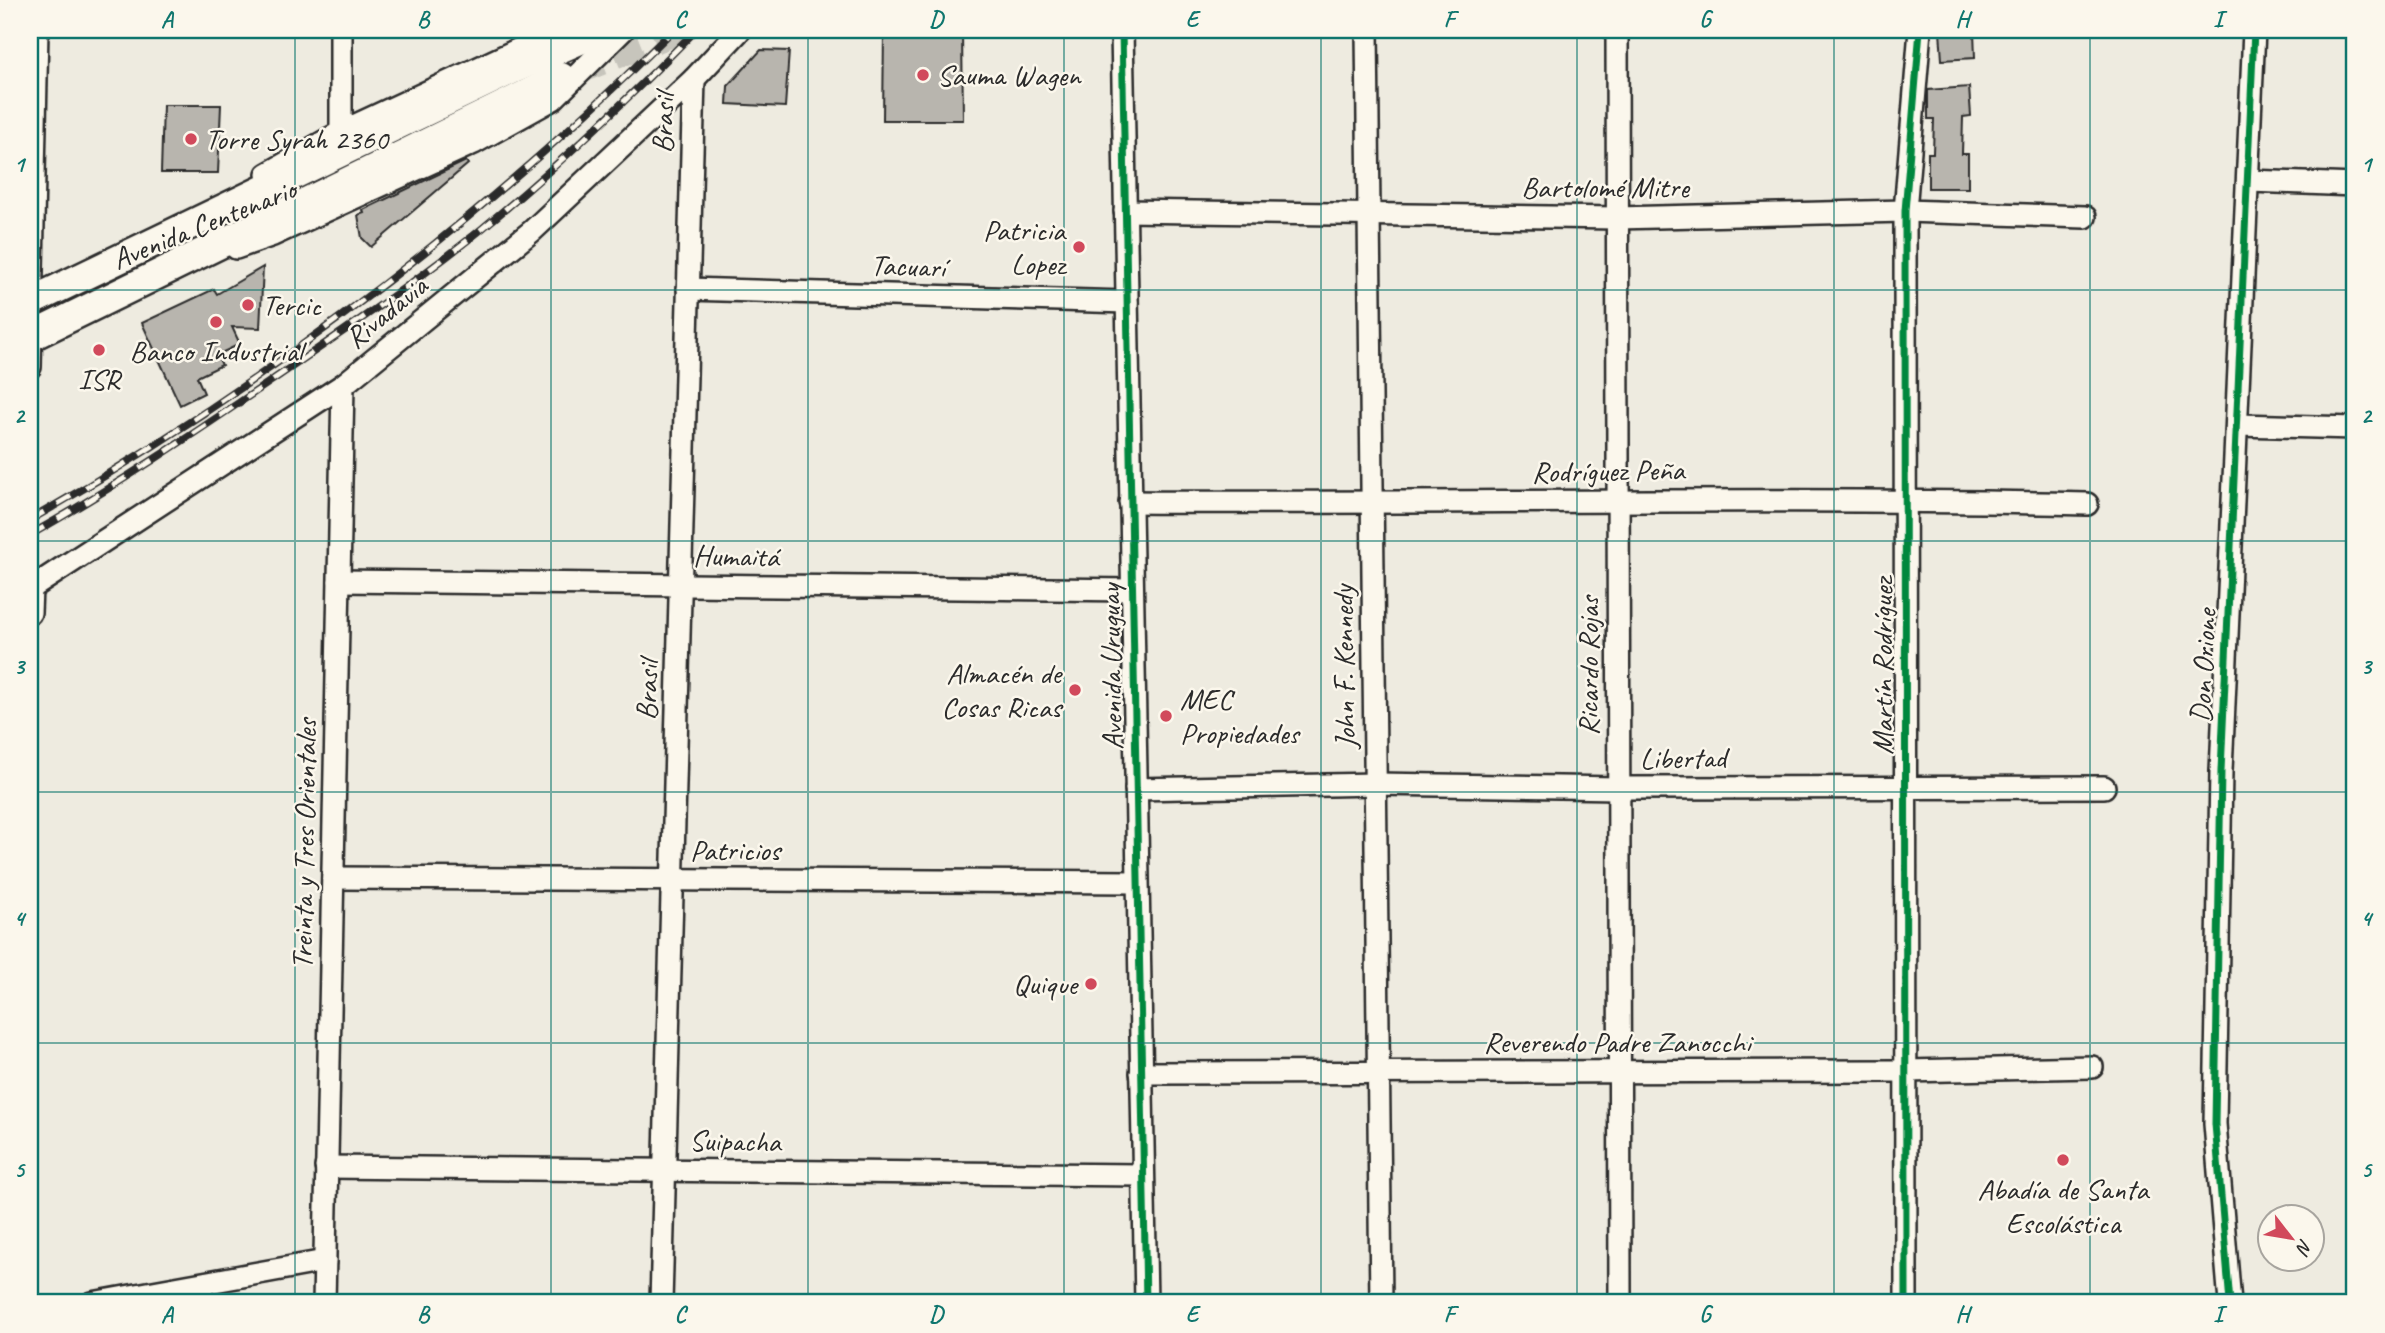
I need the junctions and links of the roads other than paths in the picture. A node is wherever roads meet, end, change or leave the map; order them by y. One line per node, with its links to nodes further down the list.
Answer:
1 (37, 30): 23 (street)
2 (341, 30): 13 (street)
3 (560, 30): 13 (street, Avenida Centenario)
4 (740, 30): 11 (street, Rivadavia)
5 (1122, 30): 16 (street, Avenida Uruguay)
6 (1367, 30): 18 (street, John F. Kennedy)
7 (1617, 30): 20 (street, Ricardo Rojas)
8 (1920, 30): 17 (street, Martín Rodríguez)
9 (2254, 30): 14 (street, Don Orione)
10 (608, 35): 12 (street); 21 (main road)
11 (694, 79): 22 (street, Brasil); 27 (street, Rivadavia)
12 (557, 88): 25 (main road, Avenida Centenario)
13 (341, 132): 21 (street, Avenida Centenario)
14 (2249, 181): 15 (street); 28 (street, Don Orione)
15 (2355, 185)
16 (1125, 211): 18 (street, Bartolomé Mitre); 24 (street, Avenida Uruguay)
17 (1905, 211): 19 (street, Bartolomé Mitre); 20 (street, Bartolomé Mitre); 31 (street, Martín Rodríguez)
18 (1369, 214): 20 (street, Bartolomé Mitre); 33 (street, John F. Kennedy)
19 (2085, 216)
20 (1617, 218): 30 (street, Ricardo Rojas)
21 (137, 249): 23 (main road, Avenida Centenario)
22 (688, 289): 24 (street, Tacuarí); 36 (street, Brasil)
23 (31, 301): 25 (street)
24 (1127, 302): 32 (street, Avenida Uruguay)
25 (30, 337): 26 (street)
26 (30, 367)
27 (343, 386): 35 (street, Treinta y Tres Orientales); 37 (street, Rivadavia)
28 (2237, 425): 29 (street); 64 (street, Don Orione)
29 (2355, 428)
30 (1618, 500): 31 (street, Rodríguez Peña); 33 (street, Rodríguez Peña); 43 (street, Ricardo Rojas)
31 (1904, 500): 34 (street, Rodríguez Peña); 41 (street, Martín Rodríguez)
32 (1130, 502): 33 (street, Rodríguez Peña); 38 (street, Avenida Uruguay)
33 (1372, 504): 40 (street, John F. Kennedy)
34 (2087, 504)
35 (339, 581): 36 (street, Humaitá); 45 (street, Treinta y Tres Orientales)
36 (680, 585): 38 (street, Humaitá); 46 (street, Brasil)
37 (30, 589): 39 (street)
38 (1132, 590): 44 (street, Avenida Uruguay)
39 (30, 613)
40 (1376, 784): 43 (street, Libertad); 44 (street, Libertad); 49 (street, John F. Kennedy)
41 (1905, 785): 42 (street, Libertad); 43 (street, Libertad); 50 (street, Martín Rodríguez)
42 (2104, 787)
43 (1618, 788): 51 (street, Ricardo Rojas)
44 (1136, 789): 47 (street, Avenida Uruguay)
45 (333, 878): 46 (street, Patricios); 53 (street, Treinta y Tres Orientales)
46 (672, 880): 47 (street, Patricios); 54 (street, Brasil)
47 (1137, 882): 52 (street, Avenida Uruguay)
48 (2092, 1066): 50 (street, Reverendo Padre Zanocchi)
49 (1378, 1071): 51 (street, Reverendo Padre Zanocchi); 52 (street, Reverendo Padre Zanocchi); 61 (street, John F. Kennedy)
50 (1906, 1071): 51 (street, Reverendo Padre Zanocchi); 63 (street, Martín Rodríguez)
51 (1620, 1072): 62 (street, Ricardo Rojas)
52 (1141, 1073): 55 (street, Avenida Uruguay)
53 (326, 1167): 54 (street, Suipacha); 56 (street, Treinta y Tres Orientales)
54 (664, 1171): 55 (street, Suipacha); 59 (street, Brasil)
55 (1142, 1175): 60 (street, Avenida Uruguay)
56 (325, 1261): 57 (street); 58 (street, Treinta y Tres Orientales)
57 (92, 1303)
58 (324, 1303)
59 (660, 1303)
60 (1146, 1303)
61 (1381, 1303)
62 (1620, 1303)
63 (1906, 1303)
64 (2230, 1303)

